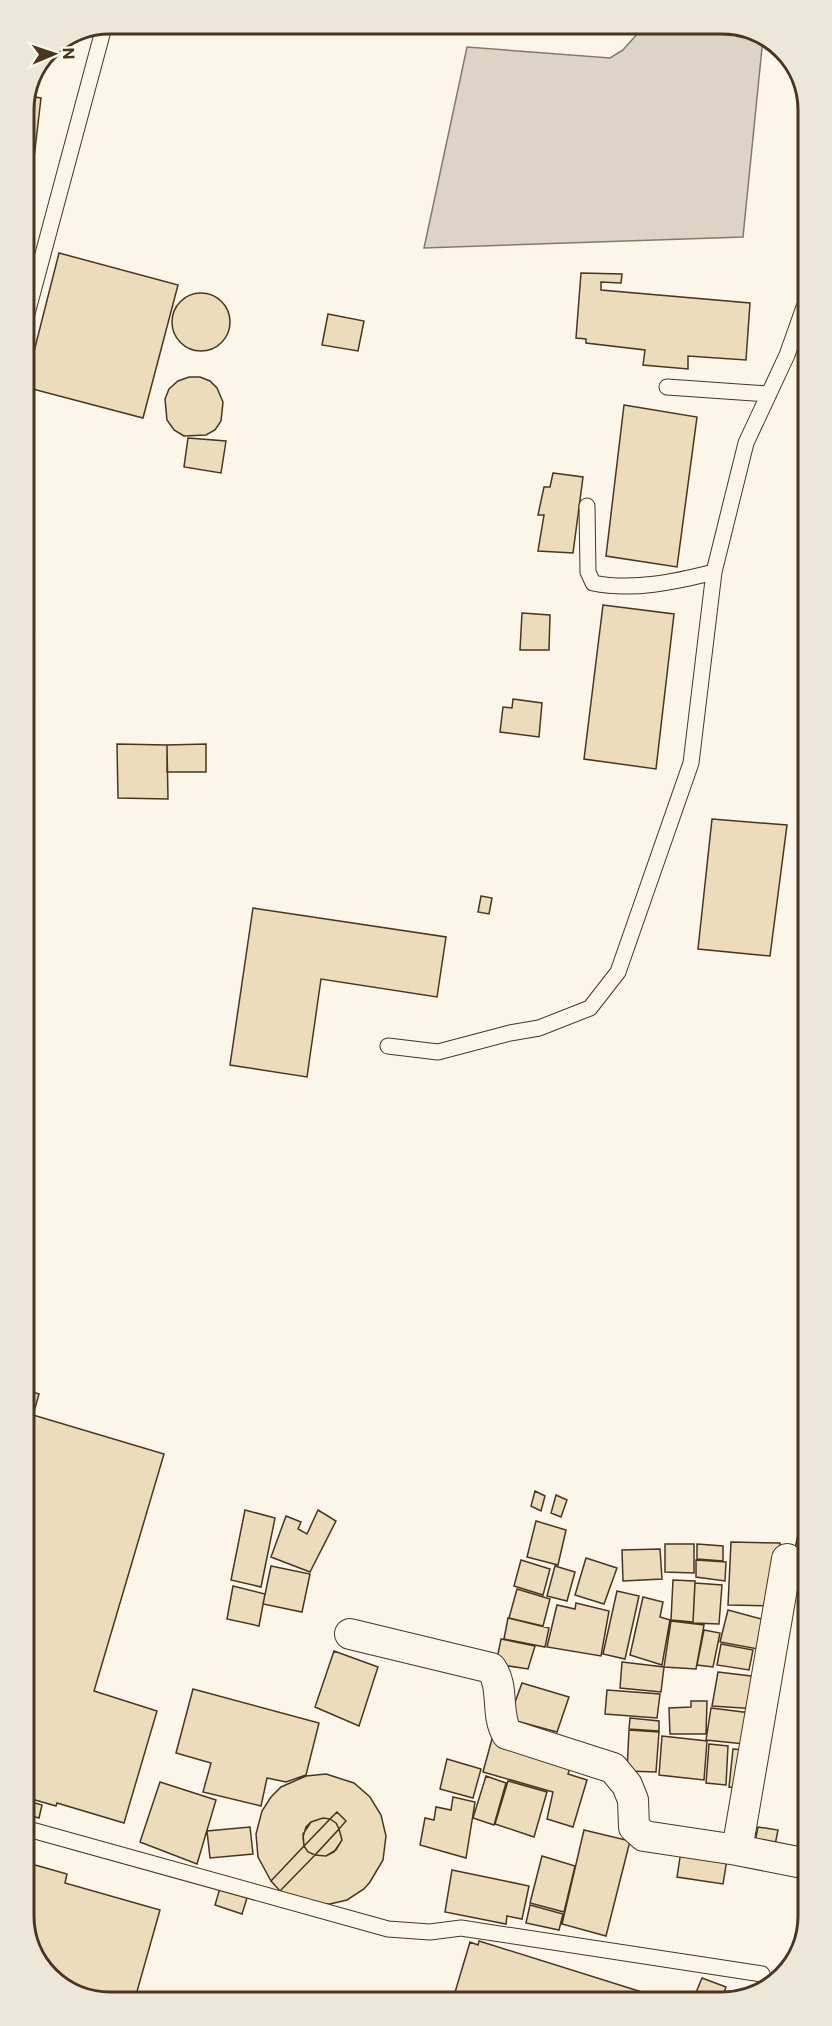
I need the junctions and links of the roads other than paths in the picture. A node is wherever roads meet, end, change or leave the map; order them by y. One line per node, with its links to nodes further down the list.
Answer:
1 (102, 36): 2 (lane)
2 (35, 284)
3 (798, 325): 5 (lane)
4 (667, 387): 5 (lane)
5 (769, 394): 7 (lane)
6 (587, 506): 7 (lane)
7 (714, 572): 8 (lane)
8 (388, 1046)
9 (788, 1559): 12 (street)
10 (350, 1634): 12 (street)
11 (35, 1831): 14 (lane)
12 (736, 1850): 13 (street)
13 (798, 1862)
14 (762, 1974)

